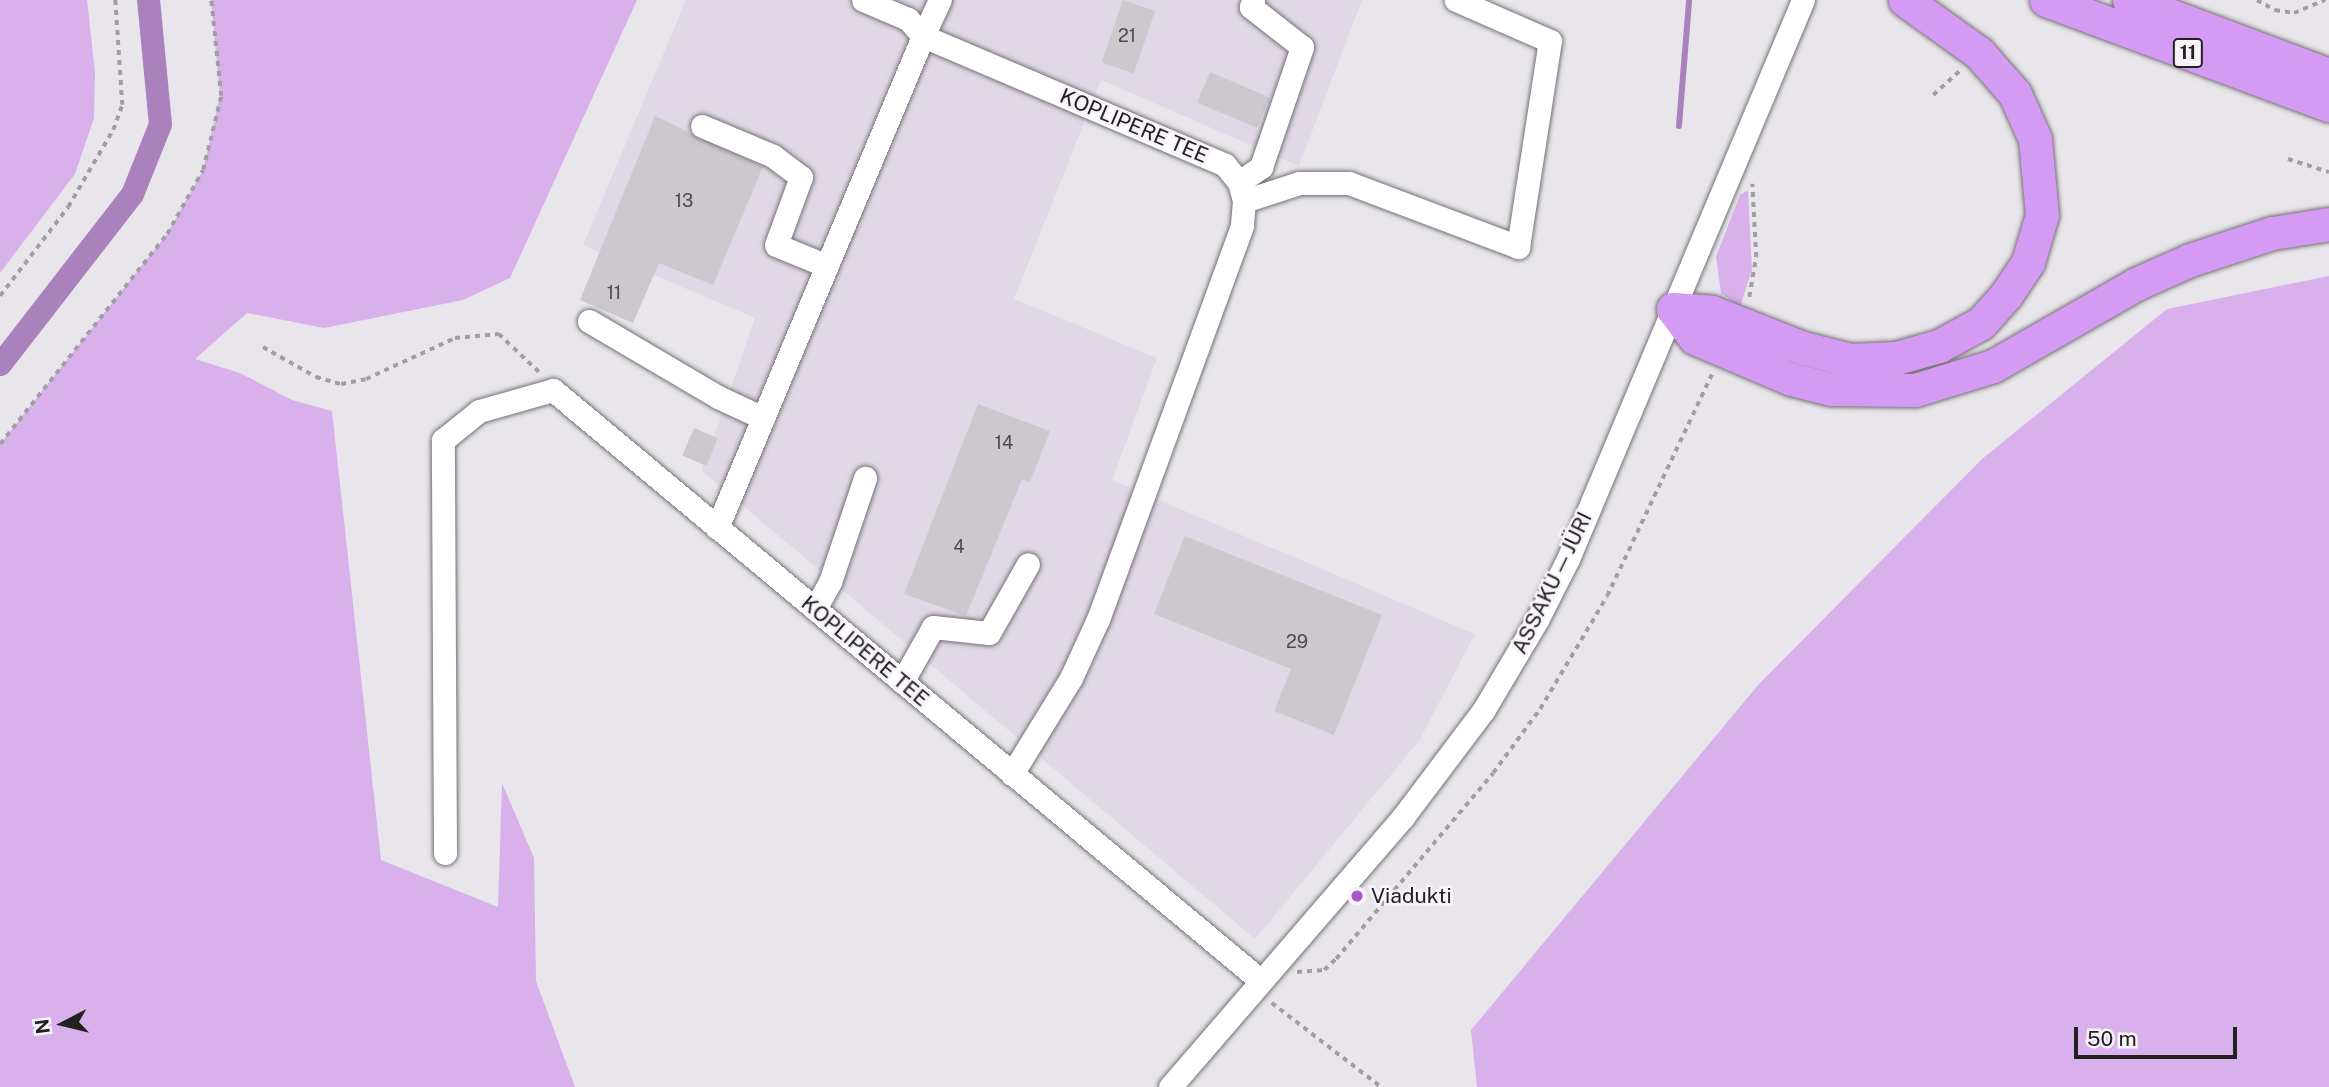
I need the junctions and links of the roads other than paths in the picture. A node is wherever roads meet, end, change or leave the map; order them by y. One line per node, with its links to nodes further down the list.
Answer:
1 (863, 0): 9 (street, KOPLIPERE TEE)
2 (940, 0): 9 (street)
3 (1456, 0): 13 (street)
4 (1905, 0): 16 (highway)
5 (2046, 0): 11 (highway, 11)
6 (2129, 0): 10 (highway, 11)
7 (1246, 2): 13 (street)
8 (1800, 6): 16 (street, ASSAKU — JÜRI)
9 (923, 36): 13 (street, KOPLIPERE TEE); 15 (street)
10 (2329, 75)
11 (2329, 106)
12 (702, 126): 15 (street)
13 (1242, 191): 24 (street)
14 (2329, 224): 16 (highway)
15 (827, 266): 18 (street)
16 (1673, 309): 26 (street, ASSAKU — JÜRI)
17 (589, 321): 18 (street)
18 (763, 418): 20 (street)
19 (865, 478): 22 (street)
20 (717, 528): 22 (street, KOPLIPERE TEE); 25 (street, KOPLIPERE TEE)
21 (1028, 564): 23 (street)
22 (815, 610): 23 (street, KOPLIPERE TEE)
23 (902, 682): 24 (street, KOPLIPERE TEE)
24 (1012, 774): 26 (street, KOPLIPERE TEE)
25 (445, 853)
26 (1263, 978): 27 (street, ASSAKU — JÜRI)
27 (1170, 1087)

